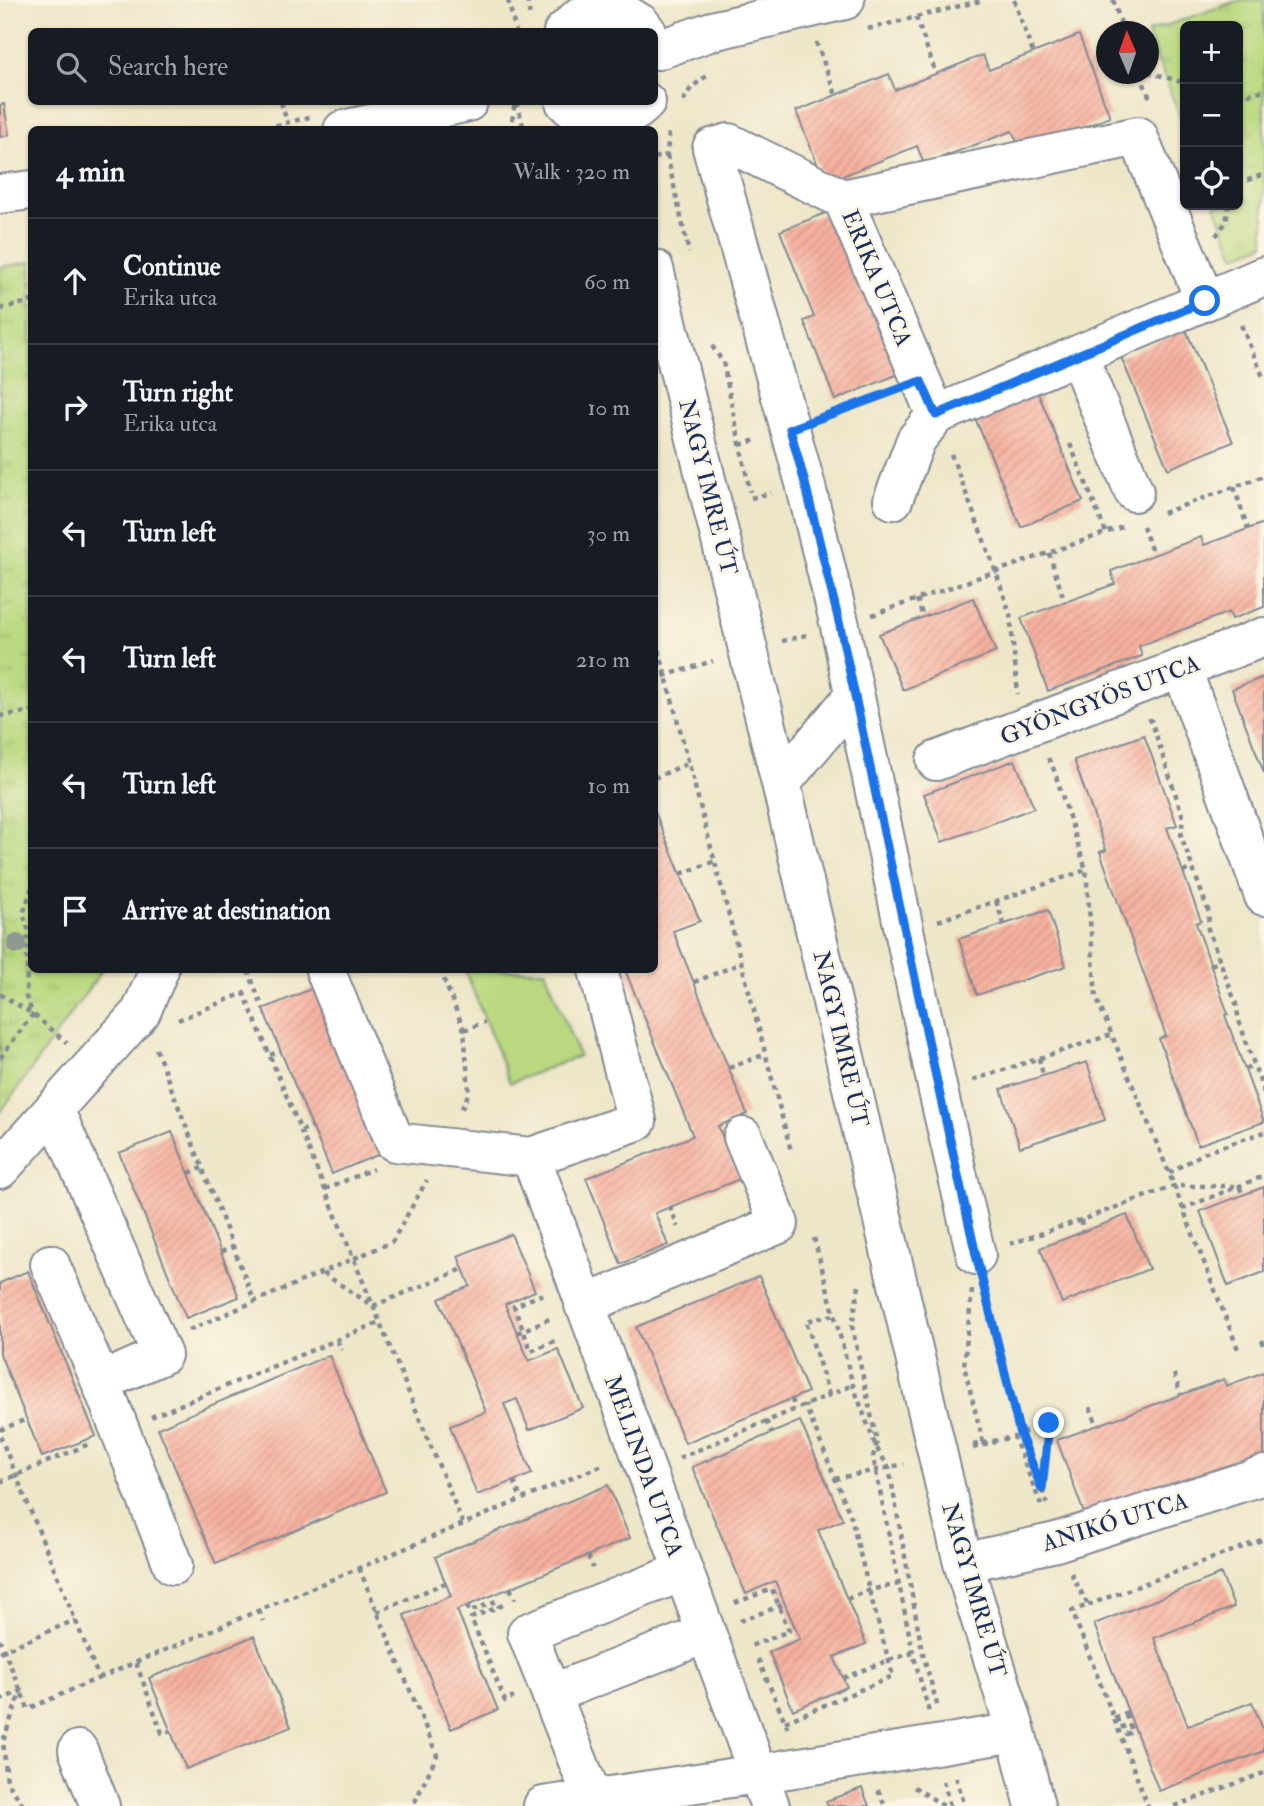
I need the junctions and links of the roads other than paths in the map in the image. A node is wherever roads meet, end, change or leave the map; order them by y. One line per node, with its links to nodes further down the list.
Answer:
1 (845, 0): 4 (street)
2 (576, 15): 3 (street)
3 (644, 28)
4 (658, 41)
5 (658, 58): 6 (street)
6 (658, 81)
7 (457, 105): 10 (street)
8 (568, 105): 9 (street)
9 (646, 111)
10 (385, 125)
11 (28, 190): 12 (street)
12 (0, 194)
13 (843, 199): 16 (street); 18 (street, ERIKA UTCA); 23 (street)
14 (1264, 276): 16 (street)
15 (658, 285): 25 (street, NAGY IMRE ÚT)
16 (1205, 301): 17 (street)
17 (1077, 355): 18 (street); 20 (street)
18 (928, 398): 19 (street)
19 (893, 500)
20 (1142, 513)
21 (1264, 637): 22 (street, GYÖNGYÖS UTCA)
22 (1182, 670): 24 (street, GYÖNGYÖS UTCA); 26 (street)
23 (854, 696): 25 (street); 34 (street)
24 (936, 761)
25 (781, 783): 39 (street, NAGY IMRE ÚT)
26 (1264, 896)
27 (158, 973): 30 (street)
28 (326, 973): 32 (street)
29 (599, 973): 32 (street)
30 (54, 1109): 33 (street); 37 (street)
31 (743, 1137): 36 (street)
32 (531, 1157): 36 (street, MELINDA UTCA)
33 (0, 1169)
34 (976, 1255)
35 (50, 1264): 37 (street)
36 (584, 1303): 41 (street, MELINDA UTCA)
37 (101, 1382): 40 (street)
38 (1264, 1475): 39 (street, ANIKÓ UTCA)
39 (963, 1563): 44 (street, NAGY IMRE ÚT)
40 (173, 1565)
41 (682, 1572): 42 (street, MELINDA UTCA); 43 (street)
42 (705, 1634): 43 (street); 46 (street, MELINDA UTCA)
43 (551, 1693): 47 (street)
44 (1016, 1732): 46 (street); 50 (street, NAGY IMRE ÚT)
45 (78, 1750): 48 (street)
46 (763, 1790): 47 (street)
47 (593, 1799): 49 (street)
48 (100, 1806)
49 (543, 1806)
50 (1035, 1806)

